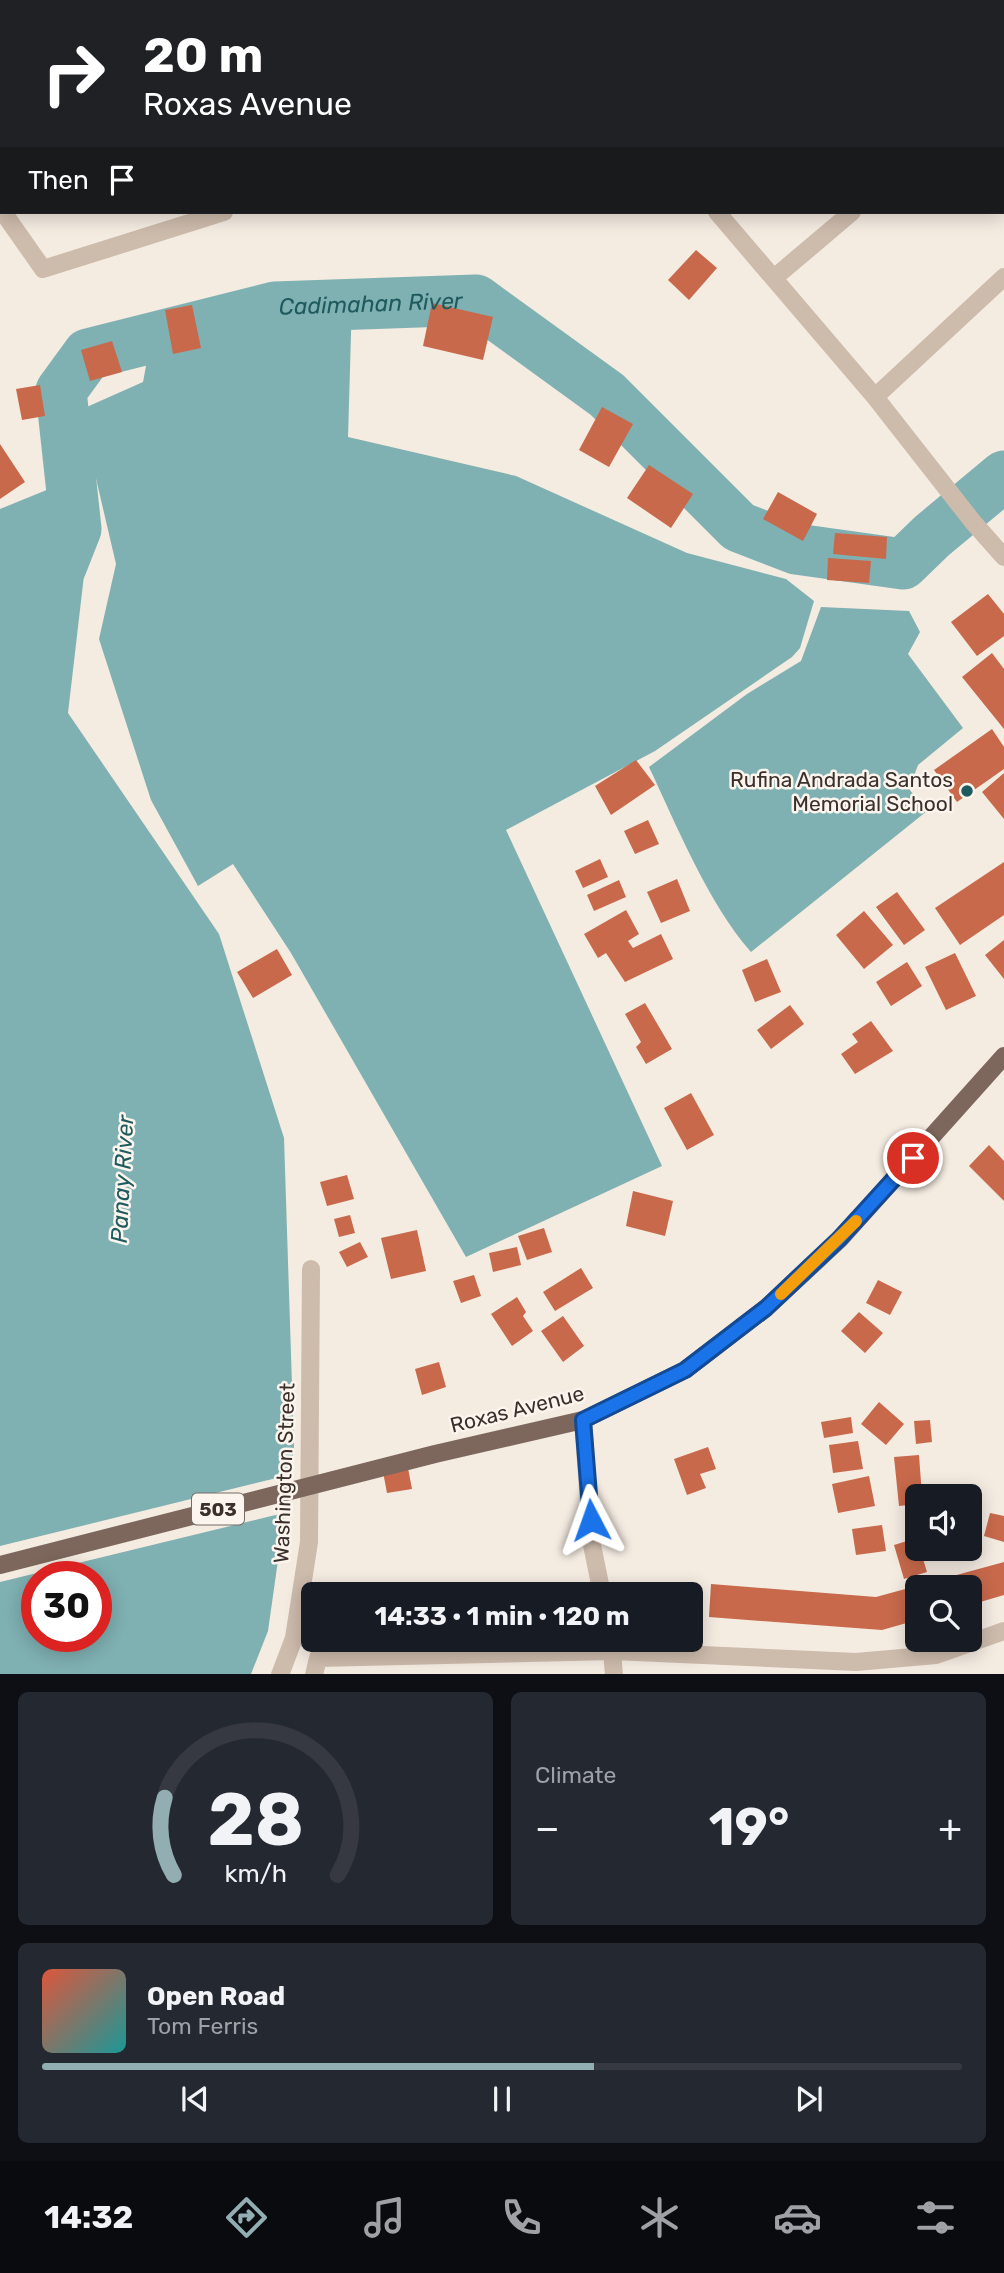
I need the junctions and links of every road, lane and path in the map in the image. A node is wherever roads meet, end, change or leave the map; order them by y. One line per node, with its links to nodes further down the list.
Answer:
1 (5, 214): 2 (street)
2 (218, 214)
3 (719, 214): 6 (street)
4 (850, 214): 6 (street)
5 (1004, 277): 7 (street)
6 (774, 278): 7 (street)
7 (875, 397): 8 (street)
8 (1004, 557)
9 (1004, 1056): 11 (main road, Roxas Avenue / 503)
10 (311, 1269): 20 (street, Washington Street)
11 (583, 1420): 12 (main road, Roxas Avenue / 503); 13 (street)
12 (0, 1564)
13 (600, 1582)
14 (1004, 1631): 19 (street)
15 (454, 1652): 21 (street)
16 (612, 1652): 22 (street)
17 (663, 1652): 18 (street)
18 (771, 1667): 19 (street)
19 (896, 1667)
20 (280, 1674)
21 (314, 1674)
22 (614, 1674)

